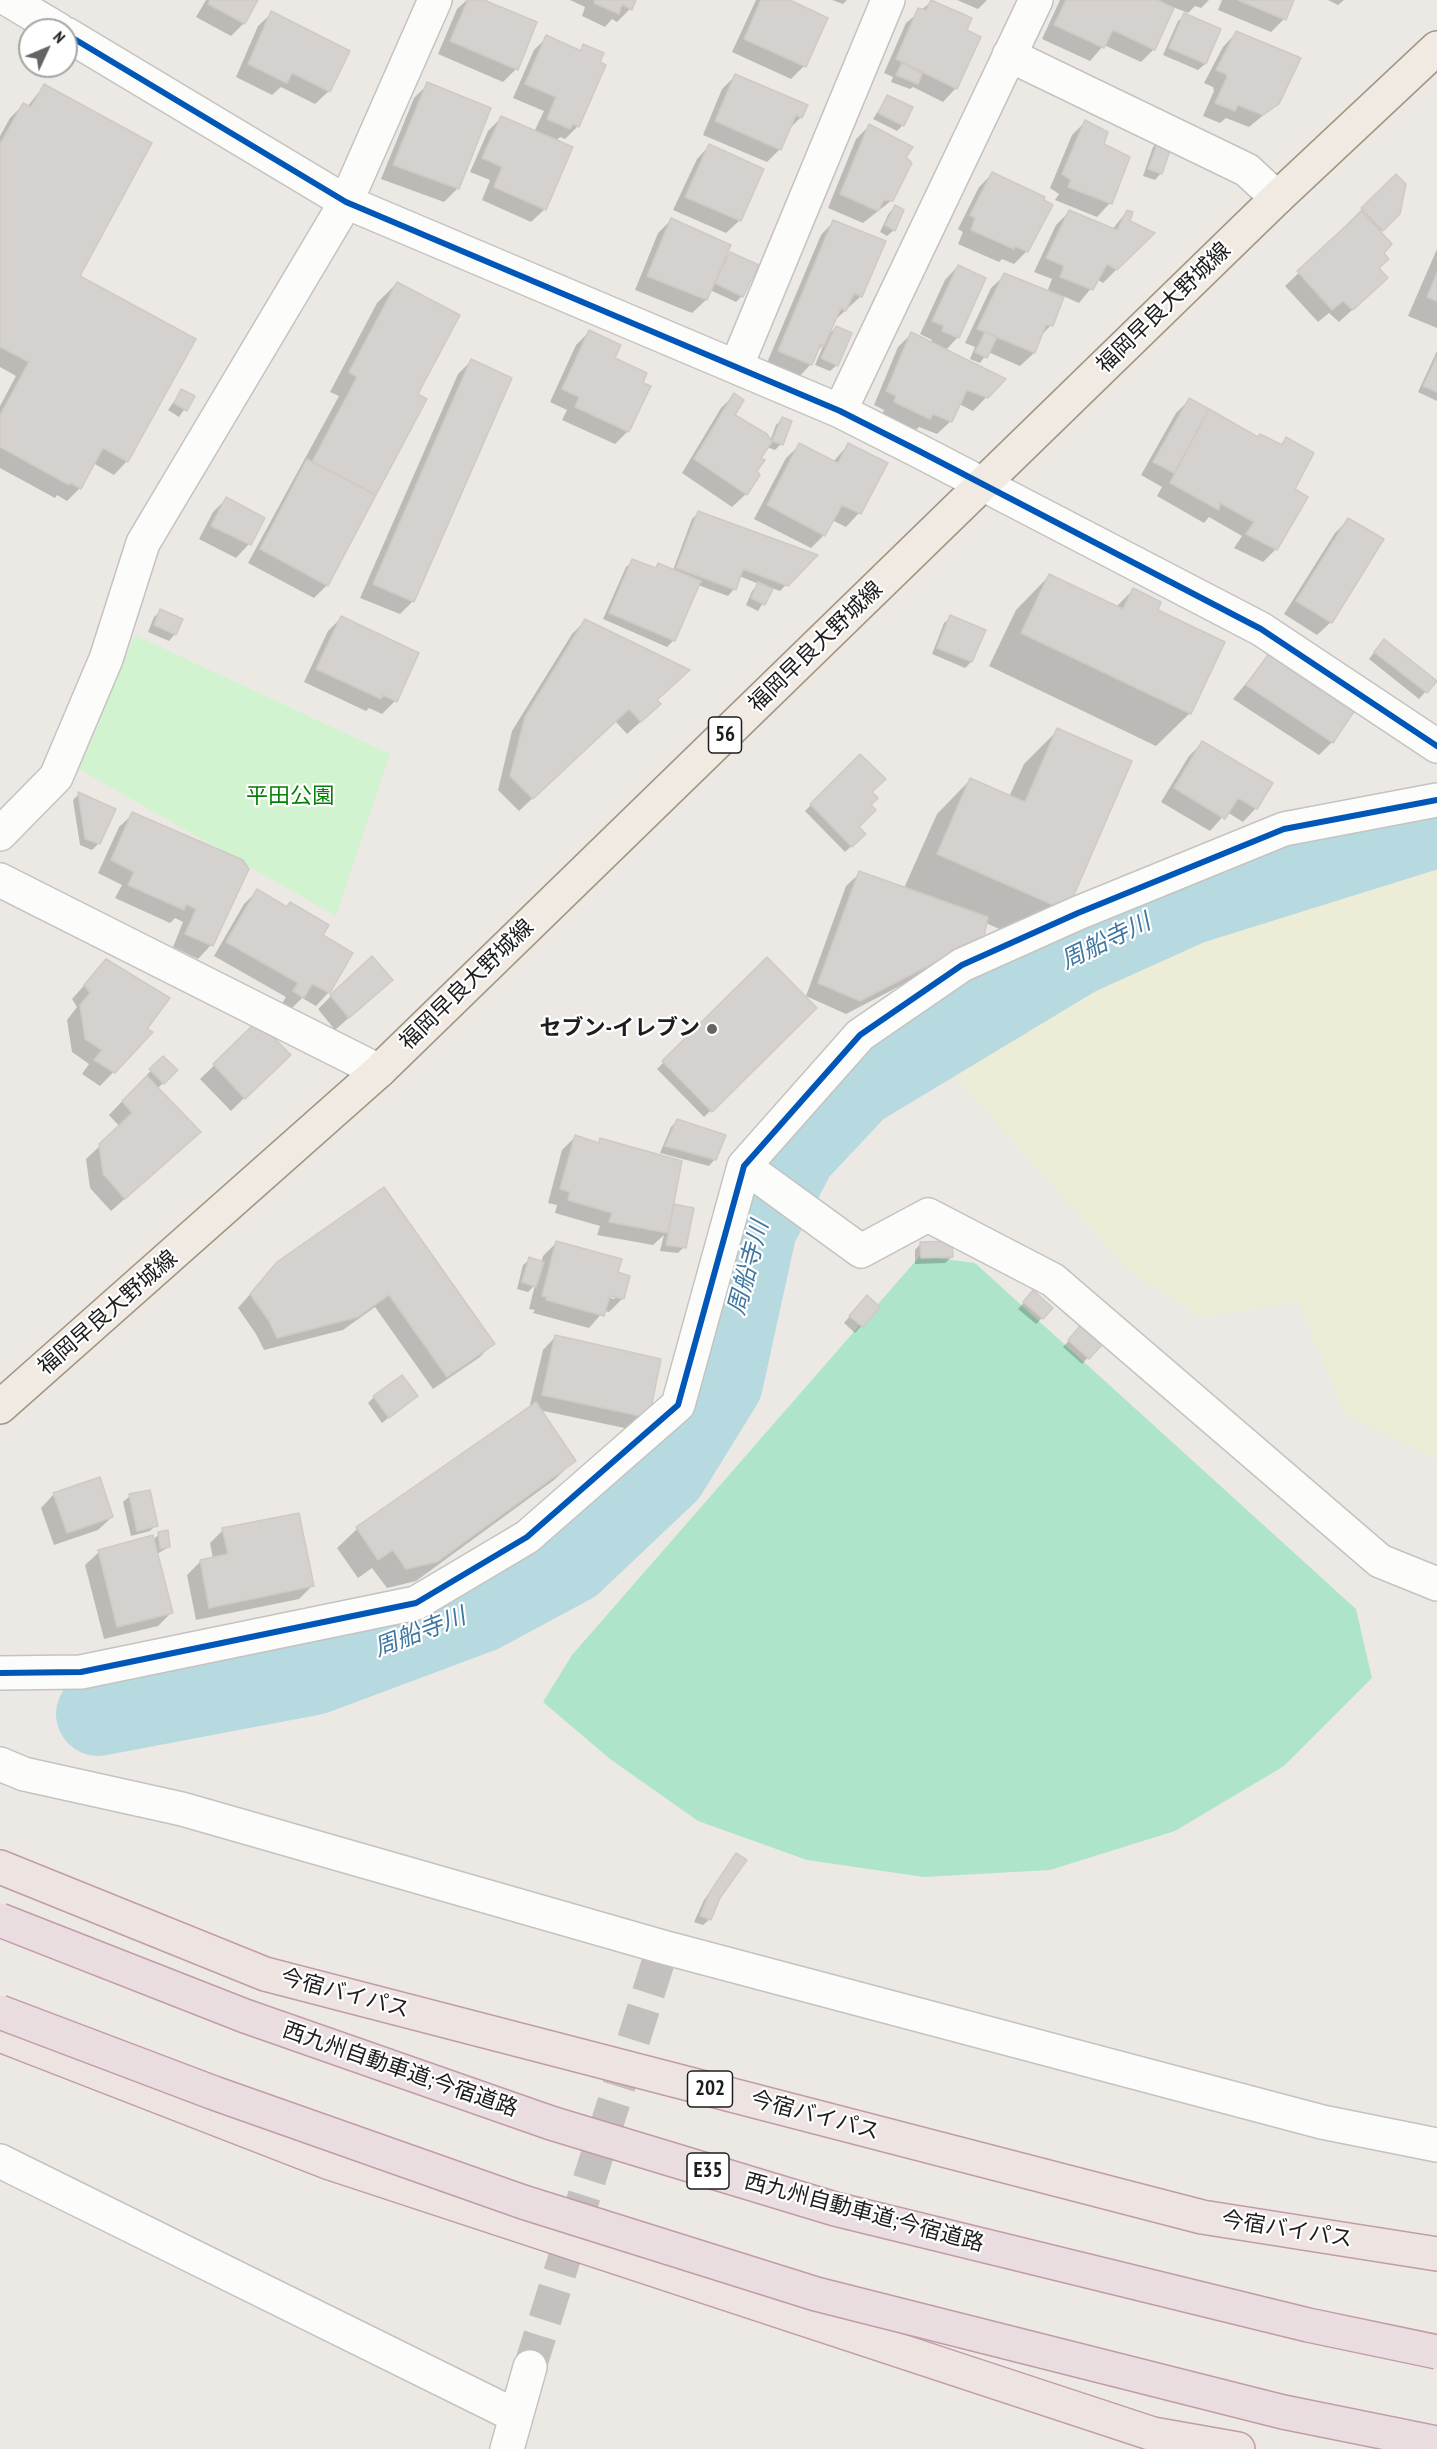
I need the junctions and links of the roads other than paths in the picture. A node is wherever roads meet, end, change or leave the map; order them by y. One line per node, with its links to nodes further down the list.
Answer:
1 (9, 0): 5 (street)
2 (435, 0): 10 (street)
3 (888, 0): 11 (street)
4 (1036, 0): 8 (street)
5 (39, 18)
6 (78, 41): 10 (street)
7 (1437, 48): 9 (main road, 福岡早良大野城線 / 56)
8 (1010, 55): 9 (street); 12 (street)
9 (1277, 198): 13 (main road, 福岡早良大野城線 / 56)
10 (346, 202): 11 (street); 16 (street)
11 (736, 367): 12 (street)
12 (840, 411): 13 (street)
13 (983, 485): 14 (street); 18 (main road, 福岡早良大野城線 / 56)
14 (1437, 746)
15 (1437, 800): 19 (street)
16 (0, 834)
17 (0, 880): 18 (street)
18 (379, 1071): 20 (main road, 福岡早良大野城線 / 56)
19 (744, 1166): 21 (street); 22 (street)
20 (0, 1407)
21 (1437, 1584)
22 (0, 1673)
23 (0, 1764): 28 (street)
24 (0, 1867): 30 (highway, 今宿バイパス / 202)
25 (0, 1920): 31 (highway, 西九州自動車道;今宿道路 / E35, bridge)
26 (0, 2012): 34 (highway, bridge)
27 (0, 2035): 36 (highway)
28 (1437, 2145)
29 (0, 2161): 33 (street)
30 (1437, 2254)
31 (1437, 2352)
32 (530, 2367): 33 (street)
33 (516, 2416): 35 (street)
34 (1437, 2443)
35 (507, 2449)
36 (1238, 2449)

